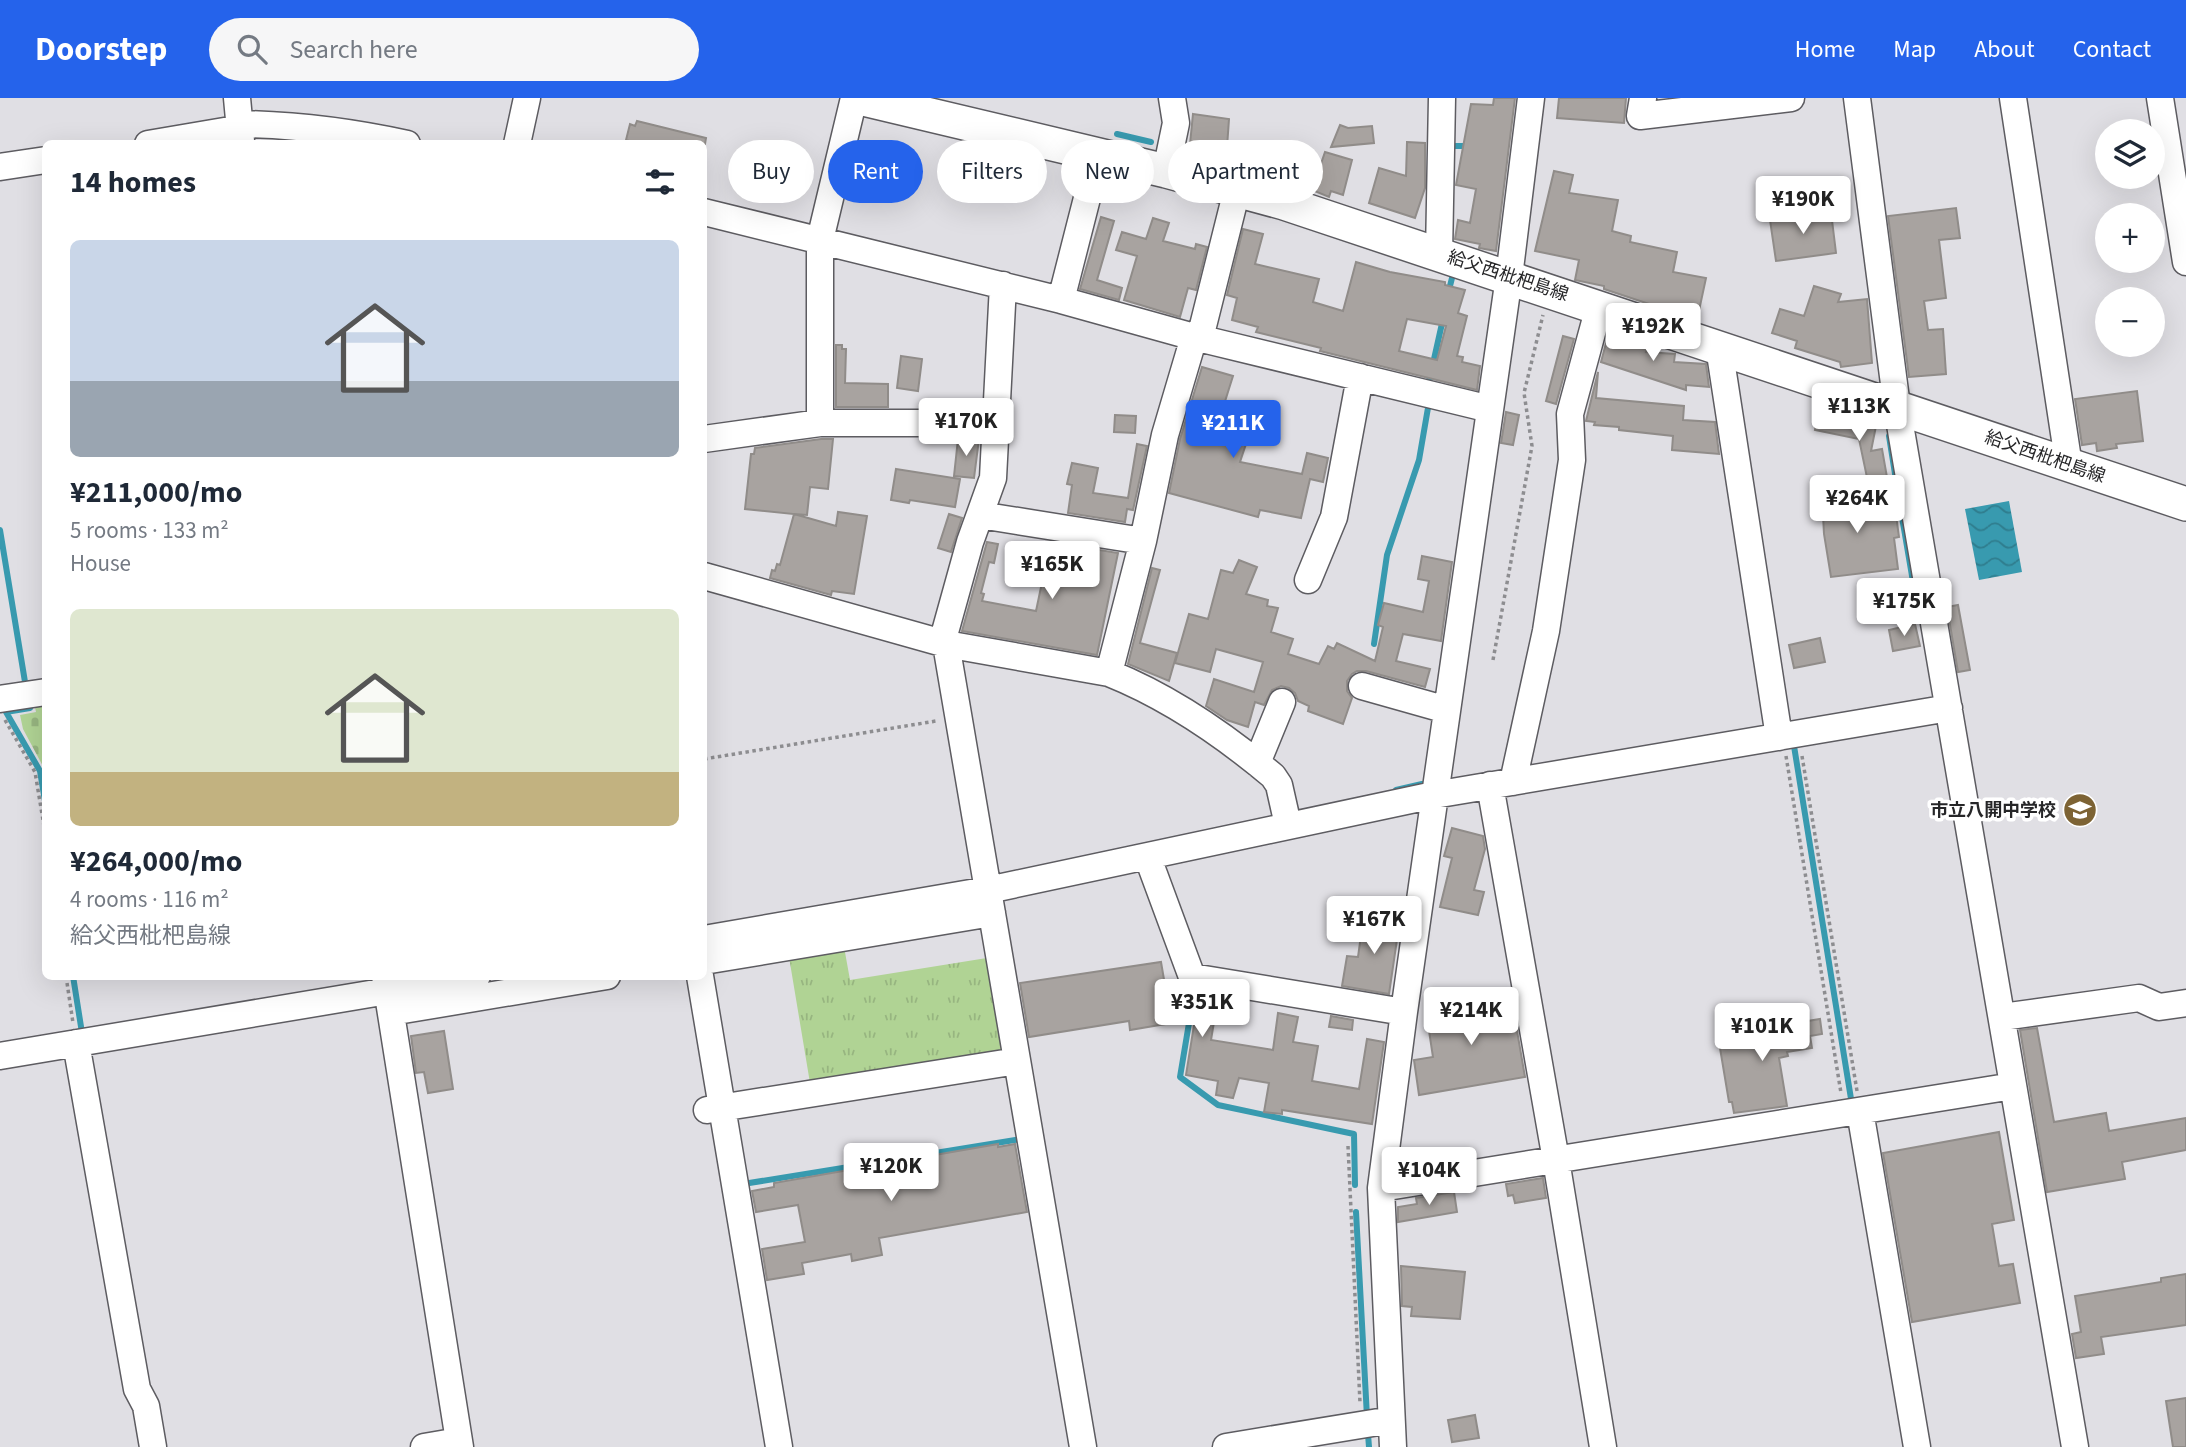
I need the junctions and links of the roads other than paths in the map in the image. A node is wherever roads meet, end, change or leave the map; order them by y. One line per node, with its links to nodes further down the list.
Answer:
1 (527, 98): 14 (street)
2 (856, 98): 15 (main road, 給父西枇杷島線); 24 (street)
3 (1172, 98): 19 (street)
4 (1442, 98): 25 (street)
5 (1531, 98): 27 (street)
6 (1643, 98): 7 (street)
7 (1791, 98)
8 (1857, 98): 34 (street)
9 (2013, 98): 39 (street)
10 (2160, 98): 26 (street)
11 (240, 123): 12 (street); 13 (street)
12 (369, 139)
13 (166, 140)
14 (518, 140)
15 (1061, 146)
16 (42, 161): 17 (street)
17 (0, 167)
18 (1154, 168): 19 (main road, 給父西枇杷島線)
19 (1166, 171)
20 (1086, 203): 29 (street)
21 (1233, 203): 31 (street)
22 (1284, 203): 25 (main road, 給父西枇杷島線)
23 (707, 213): 24 (street)
24 (820, 240): 28 (street); 36 (street)
25 (1439, 254): 27 (main road, 給父西枇杷島線)
26 (2186, 262)
27 (1509, 276): 30 (main road, 給父西枇杷島線); 35 (street)
28 (1003, 285): 29 (street); 37 (street)
29 (1061, 299): 31 (street)
30 (1598, 307): 32 (main road, 給父西枇杷島線); 55 (street)
31 (1197, 338): 33 (street); 42 (street)
32 (1719, 347): 34 (main road, 給父西枇杷島線); 53 (street)
33 (1360, 377): 35 (street); 44 (street)
34 (1897, 407): 39 (main road, 給父西枇杷島線); 51 (street)
35 (1490, 409): 52 (street)
36 (820, 423): 37 (street); 38 (street)
37 (997, 423): 41 (street)
38 (707, 439)
39 (2069, 466): 40 (main road, 給父西枇杷島線)
40 (2186, 504)
41 (980, 514): 42 (street); 45 (street)
42 (1143, 541): 46 (street)
43 (707, 577): 45 (street)
44 (1308, 580)
45 (946, 644): 46 (street); 59 (street)
46 (1109, 673): 54 (street)
47 (1362, 686): 52 (street)
48 (42, 693): 49 (street)
49 (0, 699)
50 (1282, 702): 54 (street)
51 (1949, 708): 53 (street); 69 (street)
52 (1447, 710): 56 (street)
53 (1787, 735): 55 (street)
54 (1257, 763): 57 (street)
55 (1502, 784): 56 (street); 76 (street)
56 (1434, 795): 57 (street); 68 (street)
57 (1289, 825): 58 (street)
58 (1148, 858): 59 (street); 68 (street)
59 (990, 901): 60 (street); 61 (street); 72 (street)
60 (707, 939)
61 (707, 960)
62 (456, 980): 66 (street)
63 (555, 980): 66 (street)
64 (685, 980): 74 (street)
65 (700, 980): 74 (street)
66 (388, 993): 70 (street); 79 (street)
67 (2186, 1003): 69 (street)
68 (1404, 1012): 77 (street)
69 (2001, 1017): 73 (street)
70 (83, 1042): 71 (street); 80 (street)
71 (0, 1056)
72 (1017, 1061): 74 (street); 84 (street)
73 (2013, 1086): 75 (street); 90 (street)
74 (715, 1109): 82 (street); 83 (street)
75 (1852, 1112): 76 (street); 88 (street); 89 (street)
76 (1556, 1160): 77 (street); 87 (street)
77 (1381, 1188): 78 (street)
78 (1391, 1420): 85 (street); 86 (street)
79 (459, 1444): 81 (street)
80 (153, 1447)
81 (424, 1447)
82 (762, 1447)
83 (779, 1447)
84 (1083, 1447)
85 (1226, 1447)
86 (1393, 1447)
87 (1603, 1447)
88 (1901, 1447)
89 (1917, 1447)
90 (2075, 1447)

